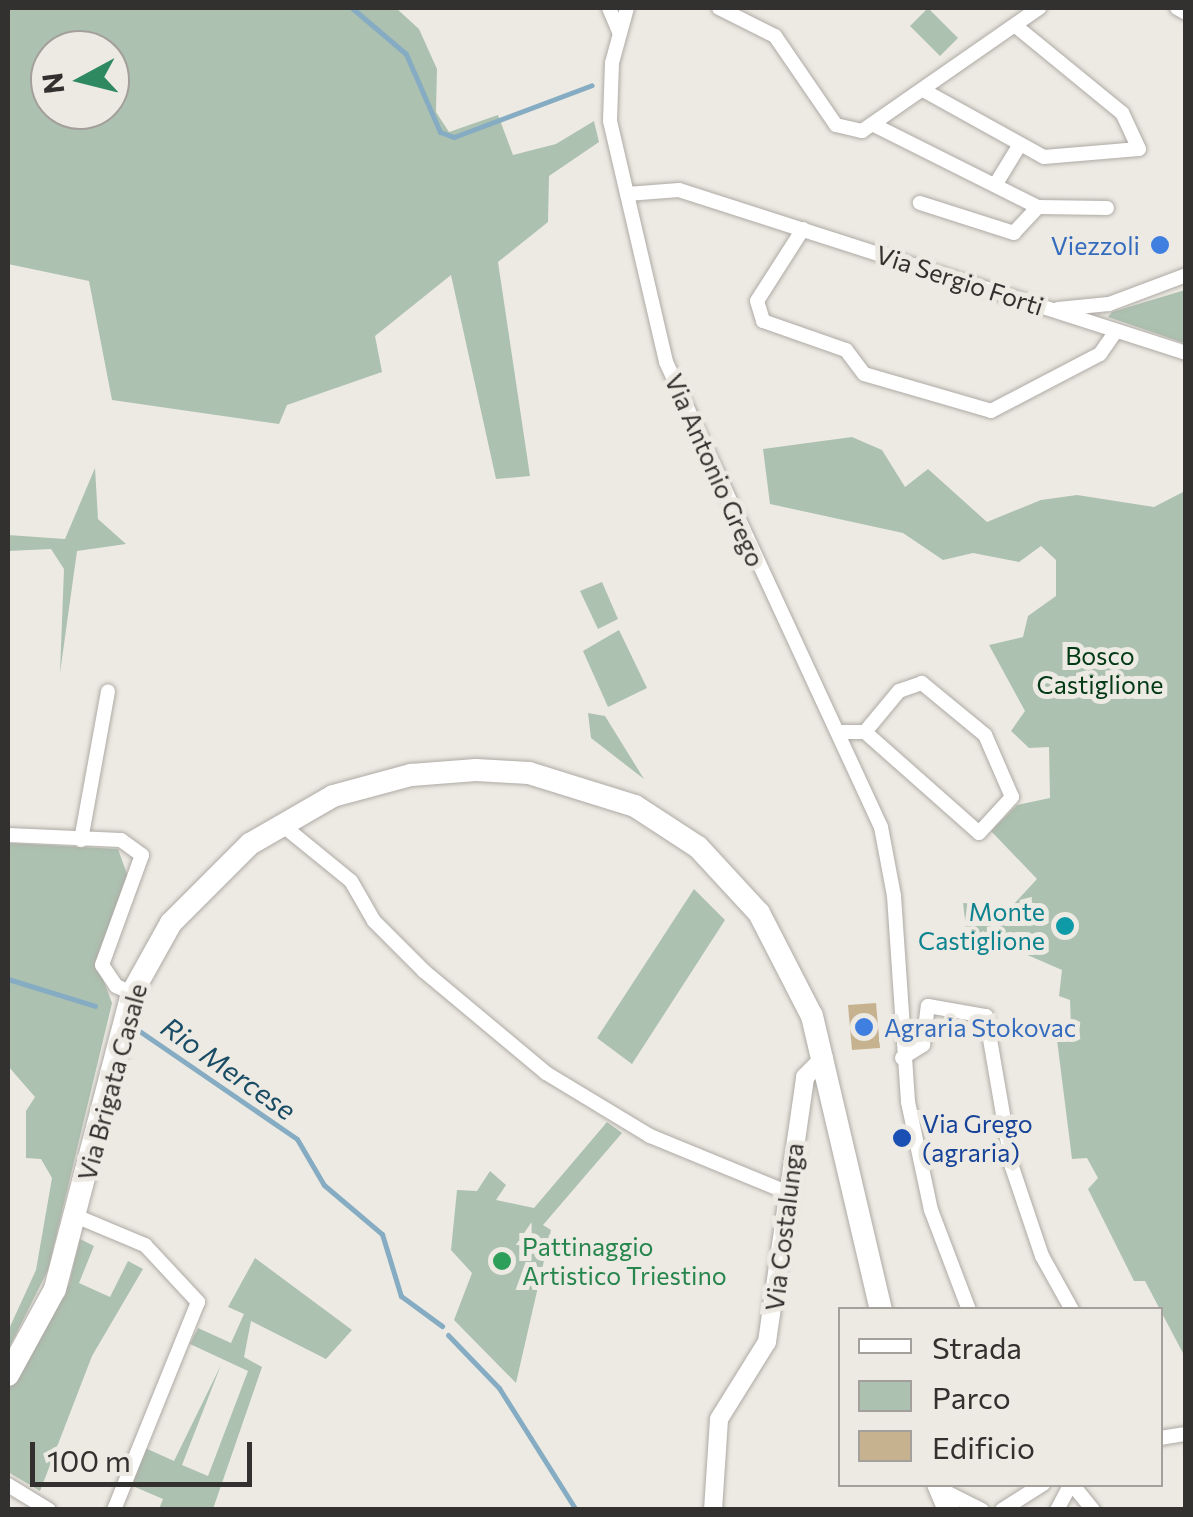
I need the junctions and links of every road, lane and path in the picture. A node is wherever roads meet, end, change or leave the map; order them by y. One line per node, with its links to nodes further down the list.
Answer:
1 (609, 8): 8 (street)
2 (627, 8): 8 (street, Via Antonio Grego)
3 (719, 8): 10 (street)
4 (1039, 8): 7 (street)
5 (1176, 8): 6 (street)
6 (1186, 13)
7 (1016, 27): 9 (street); 11 (street)
8 (619, 32): 13 (street, Via Antonio Grego)
9 (923, 90): 10 (street); 11 (street)
10 (876, 126): 12 (street)
11 (1019, 146): 12 (street)
12 (997, 182): 15 (street)
13 (627, 194): 17 (street, Via Sergio Forti); 23 (street, Via Antonio Grego)
14 (920, 203): 15 (street)
15 (1038, 207): 16 (street)
16 (1107, 208)
17 (803, 229): 19 (street, Via Sergio Forti); 20 (street)
18 (1186, 275): 19 (street)
19 (1048, 309): 20 (street, Via Sergio Forti)
20 (1116, 331): 21 (street, Via Sergio Forti)
21 (1186, 354)
22 (108, 691): 27 (street)
23 (842, 732): 24 (street); 30 (street, Via Antonio Grego)
24 (865, 732): 24 (street)
25 (281, 824): 28 (main road, Via Brigata Casale); 29 (main road, Via Brigata Casale); 31 (street)
26 (8, 835): 27 (street)
27 (81, 840): 28 (street)
28 (132, 993): 32 (main road, Via Brigata Casale)
29 (824, 1058): 31 (street, Via Costalunga); 33 (main road, Via Brigata Casale)
30 (902, 1058): 34 (street, Via Antonio Grego); 35 (street)
31 (784, 1191): 44 (street, Via Costalunga)
32 (78, 1218): 36 (main road, Via Brigata Casale); 43 (street)
33 (880, 1307)
34 (968, 1307)
35 (1070, 1307)
36 (8, 1374)
37 (8, 1484): 42 (street)
38 (1070, 1487): 47 (street)
39 (1075, 1487): 48 (street)
40 (1026, 1488): 46 (street)
41 (942, 1494): 45 (street)
42 (48, 1510)
43 (114, 1510)
44 (713, 1510)
45 (982, 1510)
46 (1002, 1510)
47 (1058, 1510)
48 (1094, 1510)

